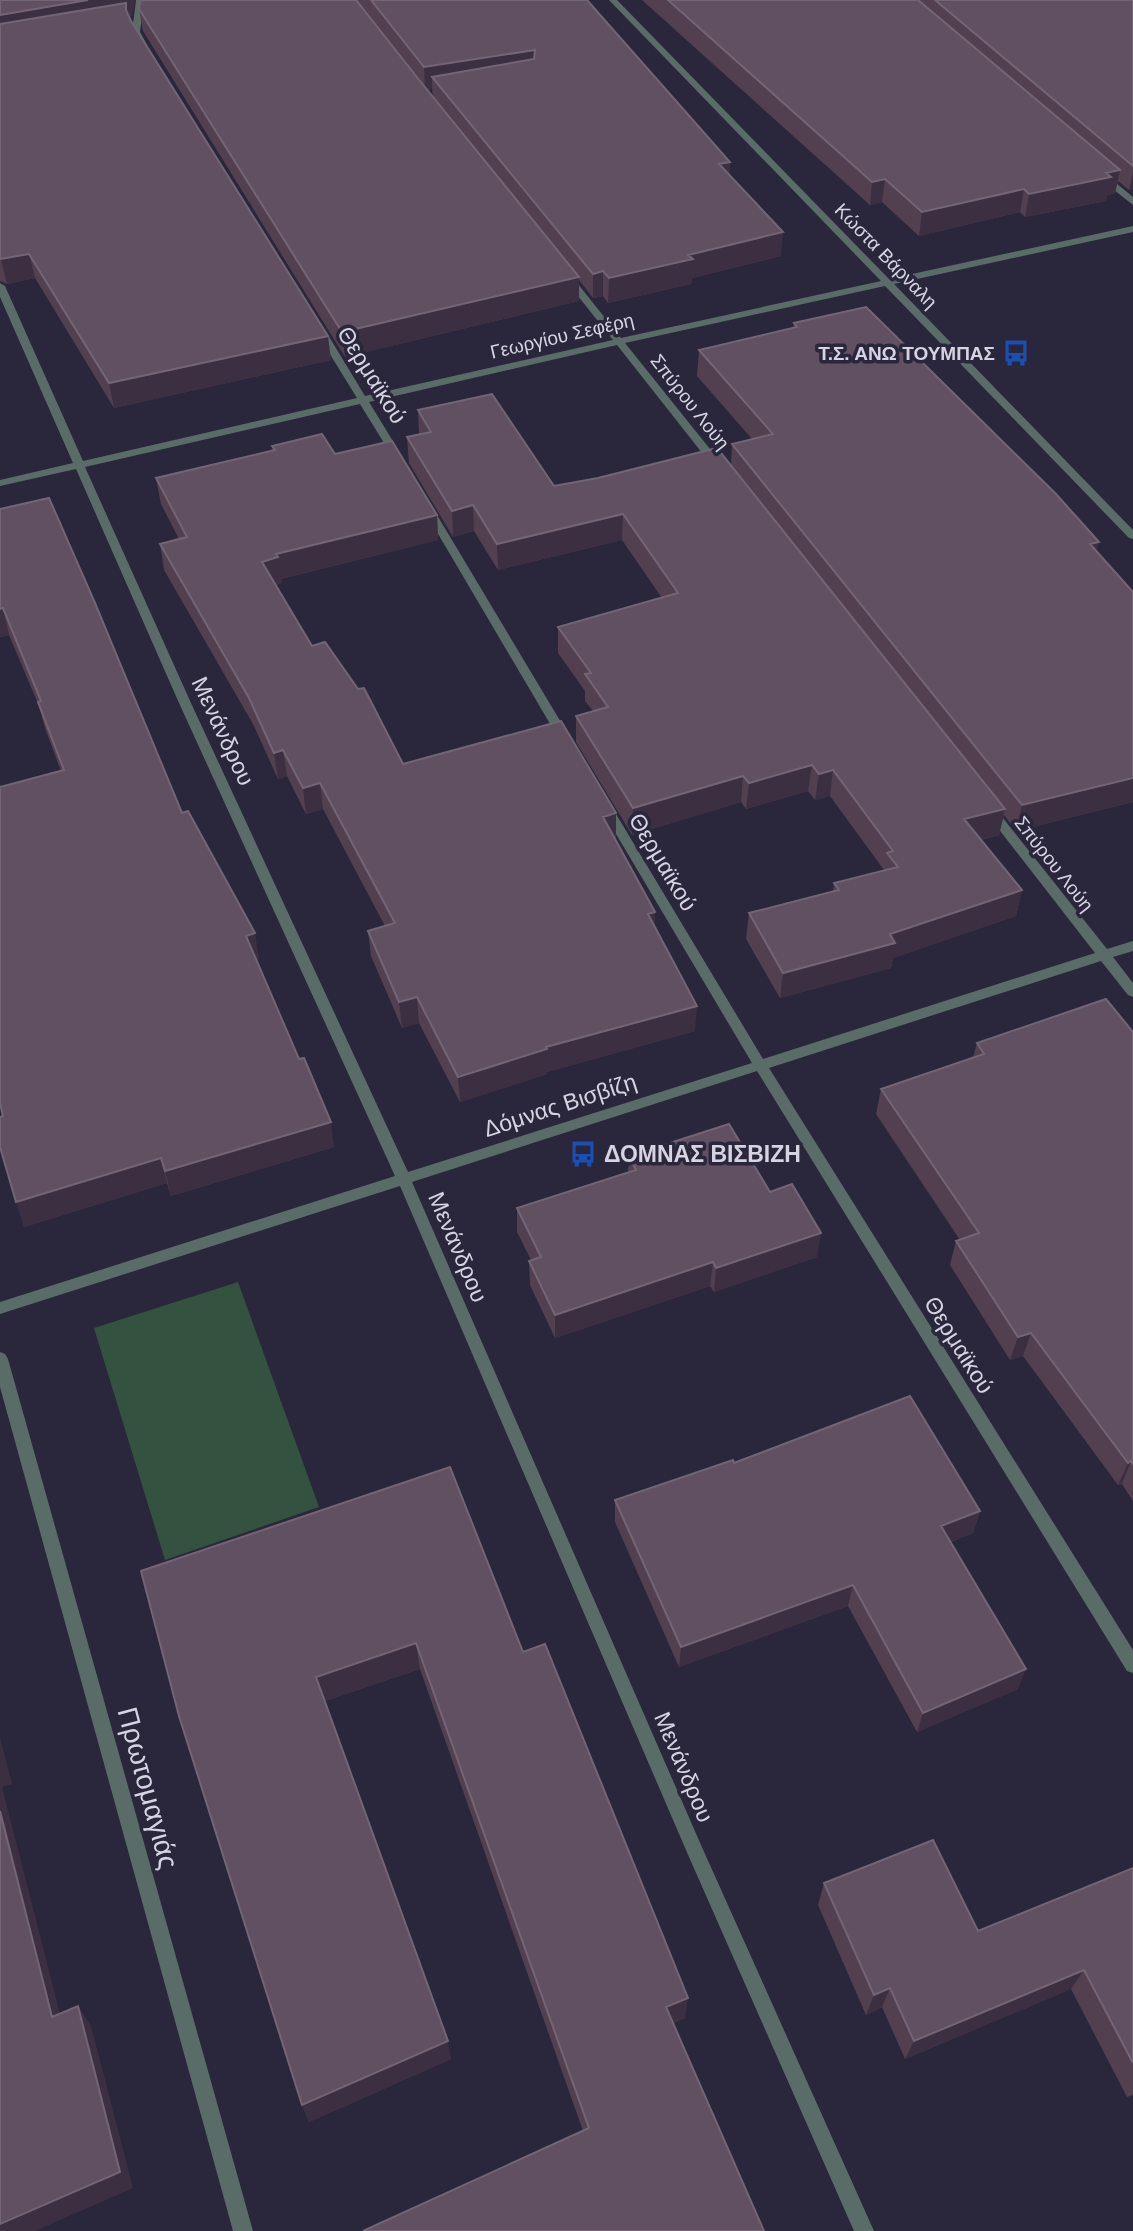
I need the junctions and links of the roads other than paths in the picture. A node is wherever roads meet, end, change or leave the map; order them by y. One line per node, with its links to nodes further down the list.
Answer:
1 (140, 0): 3 (street)
2 (613, 0): 10 (street, Κώστα Βάρναλη)
3 (143, 18): 4 (street); 5 (street)
4 (123, 22)
5 (148, 54)
6 (1092, 167): 7 (street)
7 (1133, 202)
8 (1133, 229): 10 (street, Γεωργίου Σεφέρη)
9 (556, 263): 13 (street, Σπύρου Λούη)
10 (885, 281): 13 (street, Γεωργίου Σεφέρη); 20 (street, Κώστα Βάρναλη)
11 (0, 286): 15 (street, Μενάνδρου)
12 (315, 324): 14 (street, Θερμαϊκού)
13 (620, 341): 14 (street, Γεωργίου Σεφέρη); 17 (street, Σπύρου Λούη)
14 (363, 400): 15 (street, Γεωργίου Σεφέρη); 16 (street, Θερμαϊκού)
15 (80, 466): 18 (street, Γεωργίου Σεφέρη); 28 (street, Μενάνδρου)
16 (405, 471)
17 (723, 472)
18 (0, 484)
19 (420, 495): 21 (street)
20 (1133, 536)
21 (576, 756)
22 (597, 792): 27 (street, Θερμαϊκού)
23 (983, 801): 25 (street, Σπύρου Λούη)
24 (1133, 946): 25 (street, Δόμνας Βισβίζη)
25 (1104, 955): 26 (street, Σπύρου Λούη); 27 (street, Δόμνας Βισβίζη)
26 (1133, 992)
27 (760, 1065): 28 (street, Δόμνας Βισβίζη); 31 (street, Θερμαϊκού)
28 (404, 1179): 29 (street, Δόμνας Βισβίζη); 33 (street, Μενάνδρου)
29 (0, 1308)
30 (0, 1359): 32 (street, Πρωτομαγιάς)
31 (1133, 1665)
32 (243, 2231)
33 (864, 2231)

